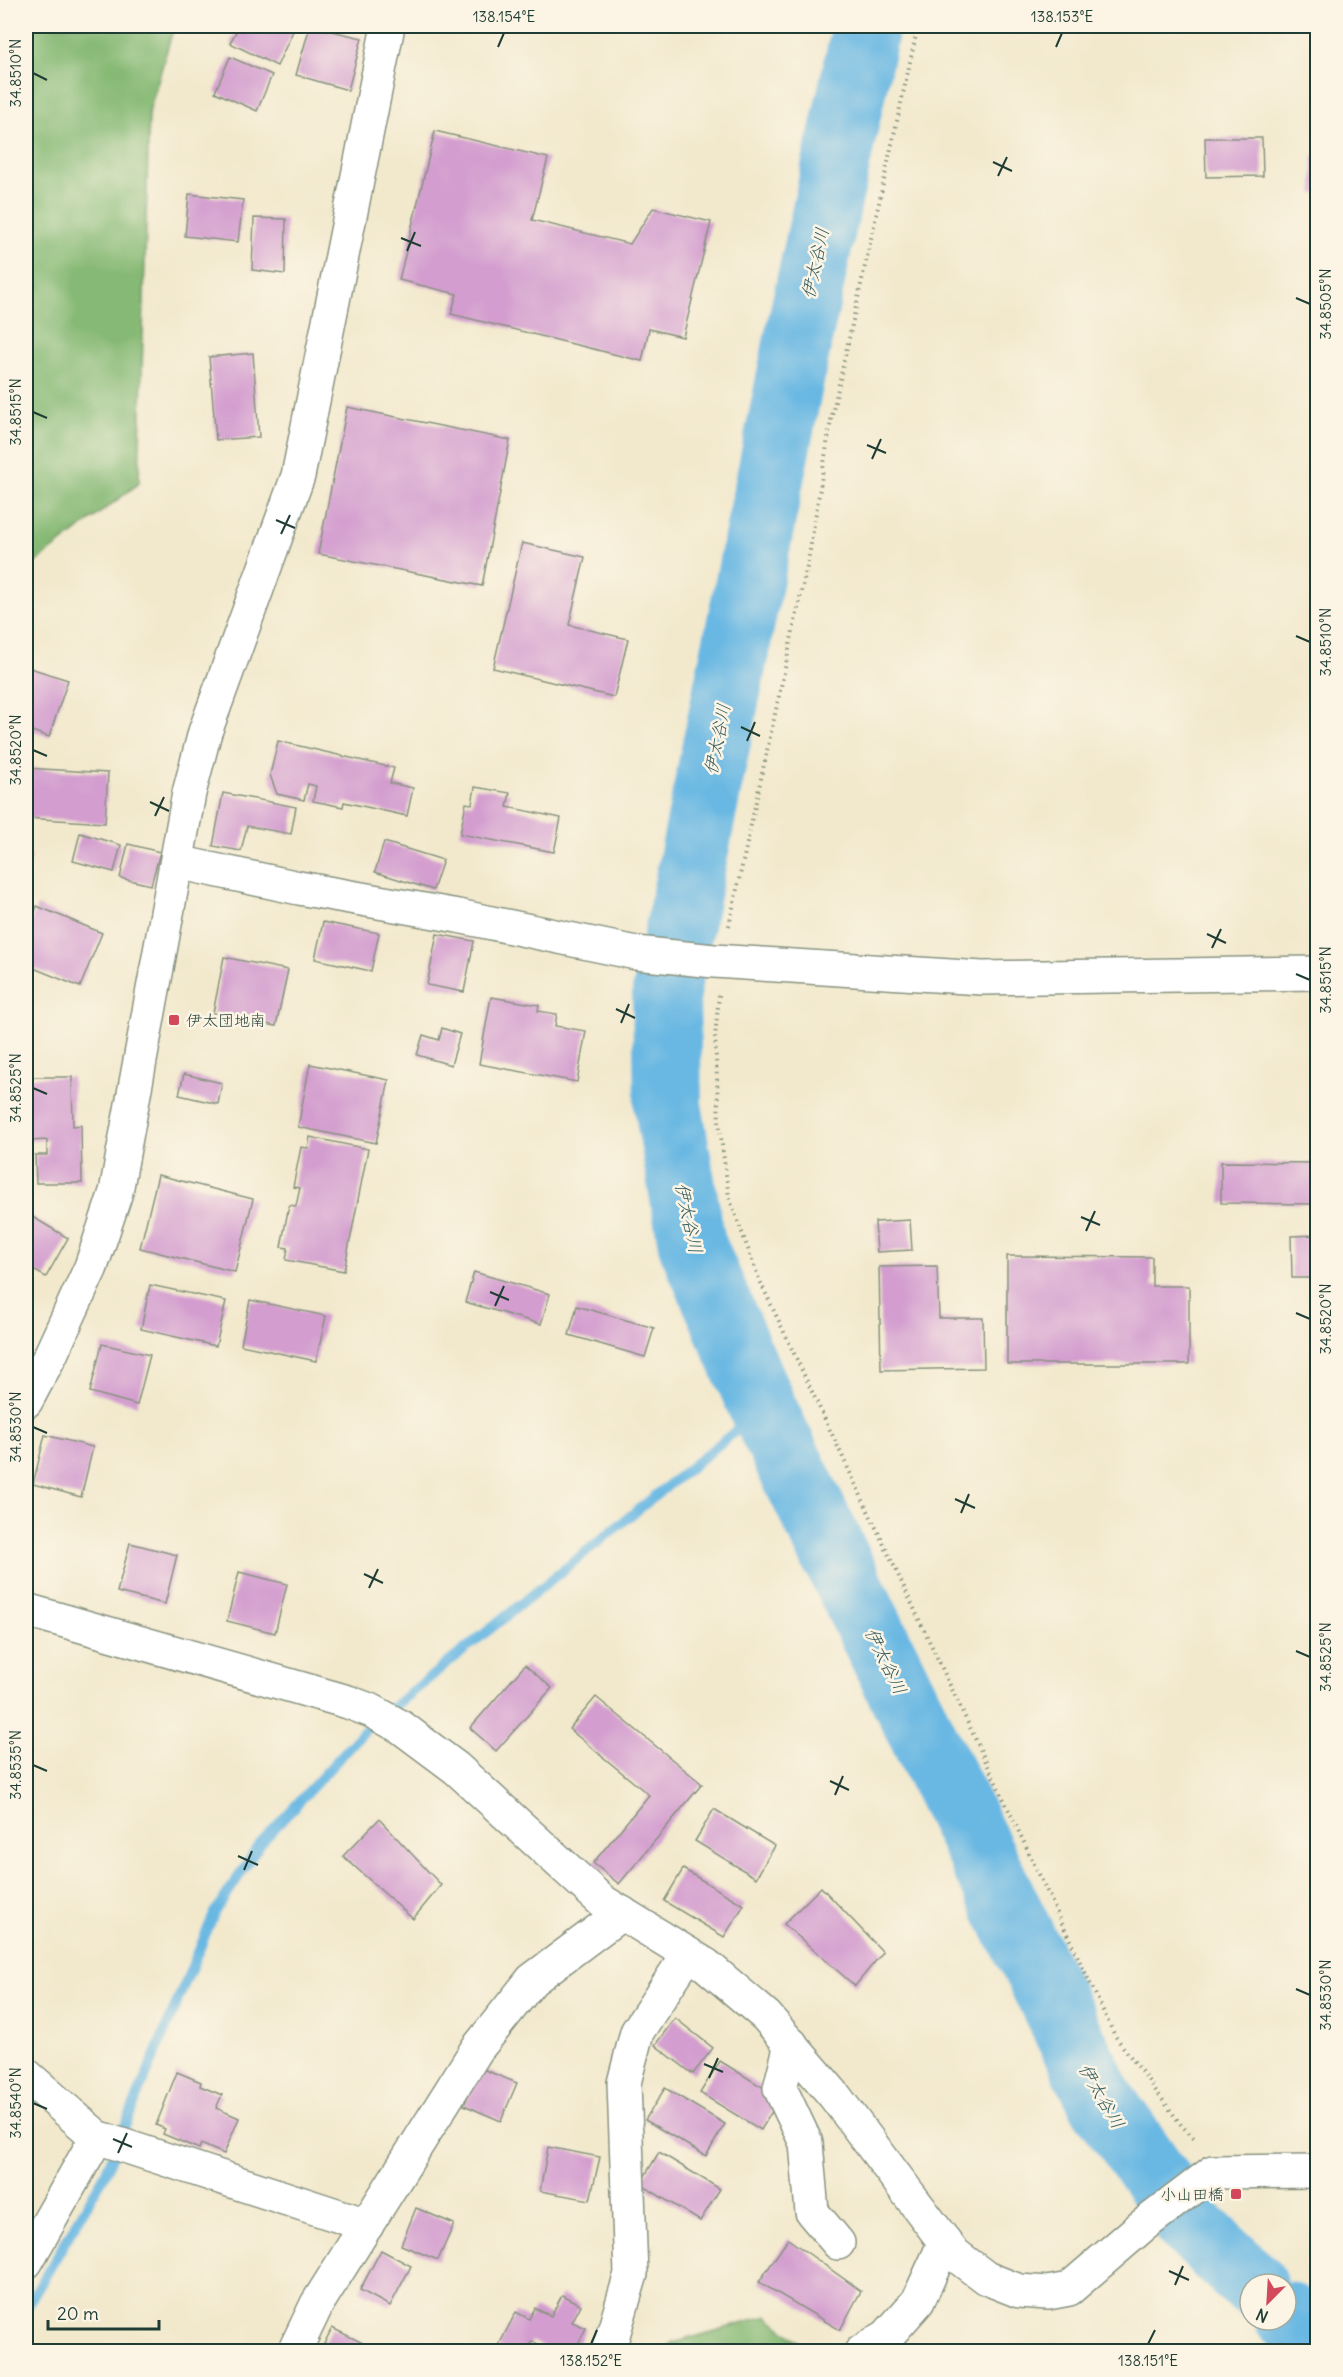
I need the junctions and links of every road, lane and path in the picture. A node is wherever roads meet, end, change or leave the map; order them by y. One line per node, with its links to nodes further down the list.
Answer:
1 (388, 26): 3 (street)
2 (918, 26): 4 (path)
3 (177, 862): 4 (street); 6 (street)
4 (718, 960): 5 (street); 13 (path)
5 (1317, 973)
6 (26, 1401)
7 (26, 1610): 8 (street)
8 (622, 1913): 9 (street); 15 (street)
9 (687, 1954): 10 (street); 20 (street)
10 (790, 2044): 16 (street); 17 (street)
11 (26, 2075): 12 (street)
12 (97, 2137): 15 (street); 18 (street)
13 (1220, 2171): 14 (street); 16 (street)
14 (1317, 2171)
15 (366, 2225): 19 (street)
16 (945, 2242): 21 (street)
17 (838, 2243)
18 (26, 2262)
19 (294, 2352)
20 (608, 2352)
21 (861, 2352)

